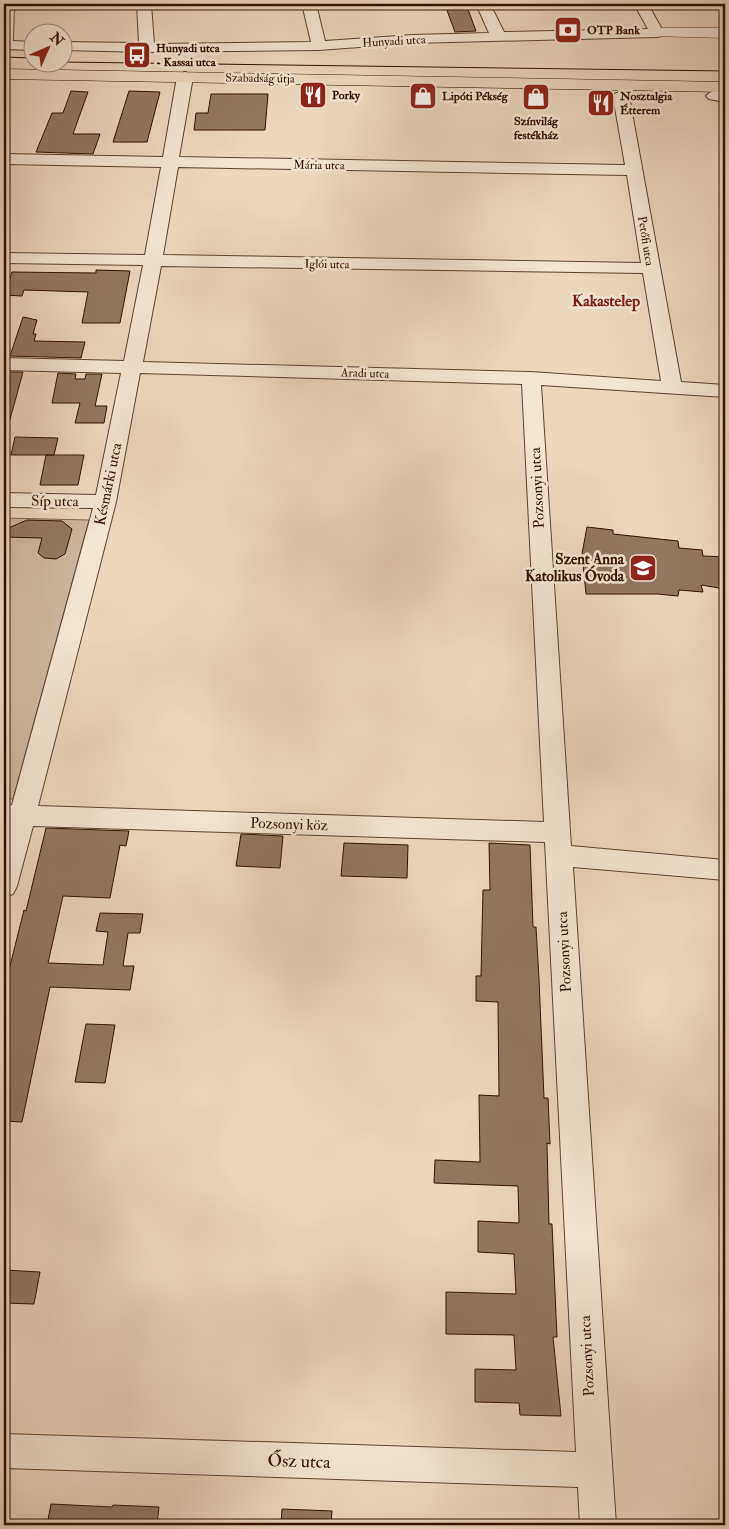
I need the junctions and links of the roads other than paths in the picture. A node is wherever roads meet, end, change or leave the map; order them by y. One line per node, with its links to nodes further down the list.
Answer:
1 (7, 4): 9 (street)
2 (144, 4): 13 (street)
3 (309, 4): 12 (street)
4 (484, 4): 8 (street)
5 (641, 4): 6 (street)
6 (657, 33): 7 (street, Hunyadi utca); 8 (street, Hunyadi utca)
7 (725, 33)
8 (498, 36): 12 (street, Hunyadi utca)
9 (4, 45): 10 (street)
10 (22, 46)
11 (72, 46): 13 (street, Hunyadi utca)
12 (319, 46): 13 (street, Hunyadi utca)
13 (147, 48)
14 (4, 74): 15 (main road, Szabadság útja)
15 (185, 77): 16 (main road, Szabadság útja); 19 (street, Késmárki utca)
16 (722, 94)
17 (621, 96): 20 (street, Petőfi utca)
18 (4, 159): 19 (street, Mária utca)
19 (170, 162): 20 (street, Mária utca); 22 (street, Késmárki utca)
20 (635, 170): 23 (street, Petőfi utca)
21 (4, 258): 22 (street, Iglói utca)
22 (153, 262): 23 (street, Iglói utca); 25 (street, Késmárki utca)
23 (650, 268): 27 (street, Petőfi utca)
24 (4, 364): 25 (street, Aradi utca)
25 (131, 366): 26 (street, Aradi utca); 30 (street, Késmárki utca)
26 (531, 378): 27 (street, Aradi utca); 32 (street, Pozsonyi utca)
27 (672, 386): 28 (street, Aradi utca)
28 (725, 391)
29 (4, 500): 30 (street, Síp utca)
30 (105, 502): 31 (street, Késmárki utca)
31 (13, 816): 32 (street, Pozsonyi köz); 34 (street, Késmárki utca)
32 (557, 844): 33 (street, Pozsonyi köz); 36 (street, Pozsonyi utca)
33 (725, 870)
34 (4, 886)
35 (4, 1451): 36 (street, Ősz utca)
36 (594, 1470): 37 (street, Pozsonyi utca)
37 (598, 1525)

